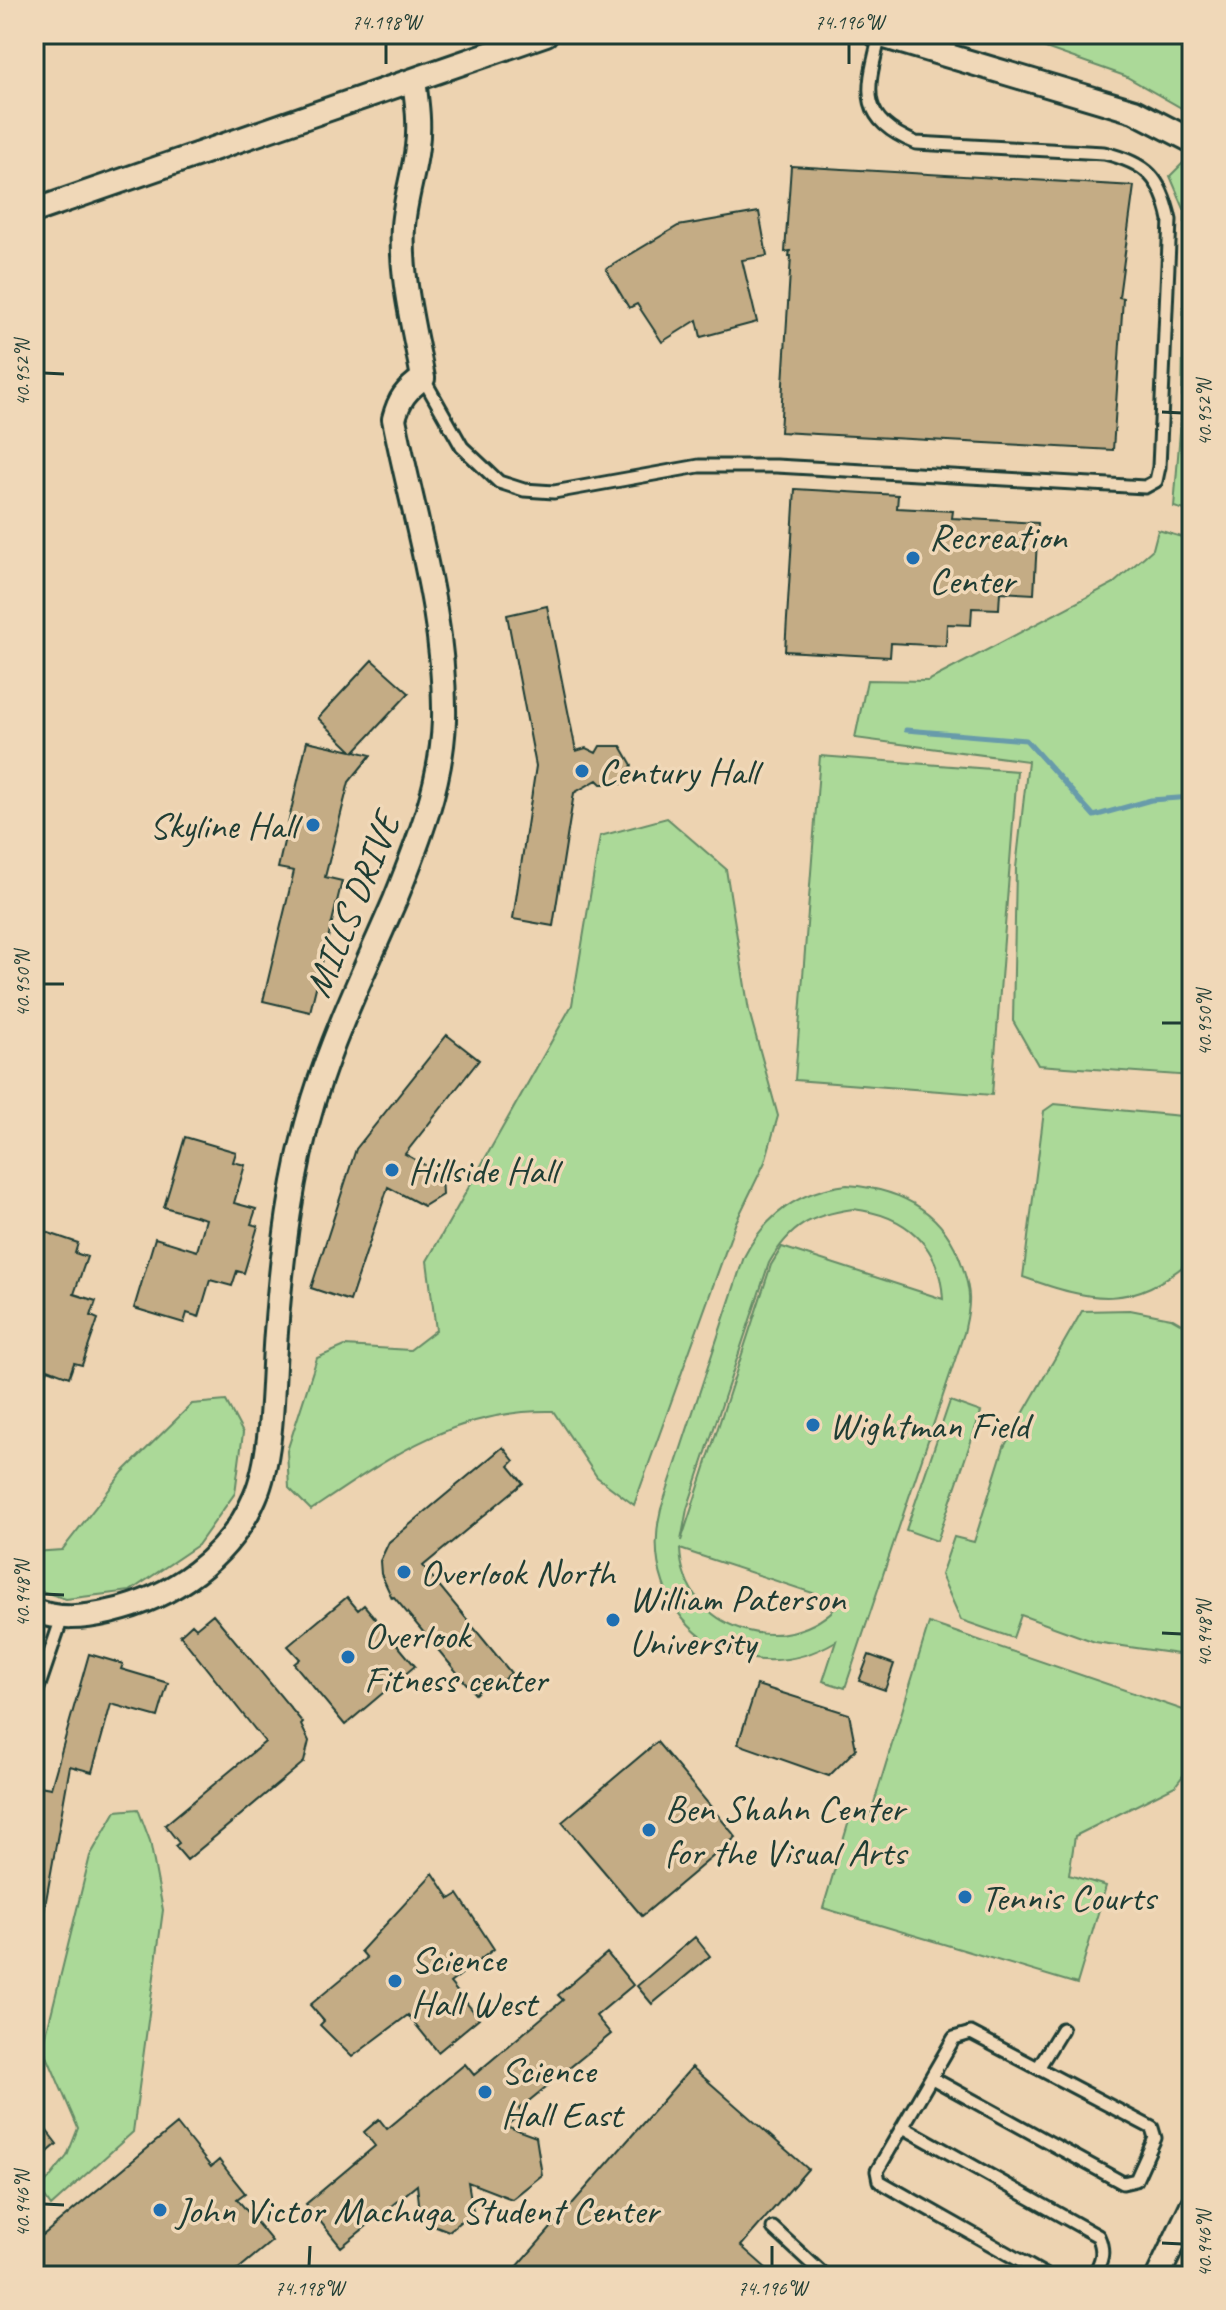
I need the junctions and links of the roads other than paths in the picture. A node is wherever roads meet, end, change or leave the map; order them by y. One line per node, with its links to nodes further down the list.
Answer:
1 (546, 34): 3 (street)
2 (878, 35): 4 (street); 6 (lane)
3 (414, 80): 5 (street); 6 (street)
4 (1192, 141)
5 (34, 211)
6 (423, 378): 8 (street, MILLS DRIVE)
7 (34, 1611): 8 (street, MILLS DRIVE)
8 (62, 1618): 9 (lane)
9 (34, 1700)
10 (1062, 2029): 11 (lane)
11 (1038, 2068): 12 (lane); 12 (lane)
12 (932, 2078): 13 (lane)
13 (903, 2127): 17 (lane); 18 (lane)
14 (1192, 2205): 19 (street)
15 (773, 2228): 16 (lane)
16 (825, 2276)
17 (1047, 2276)
18 (1093, 2276)
19 (1158, 2276)

